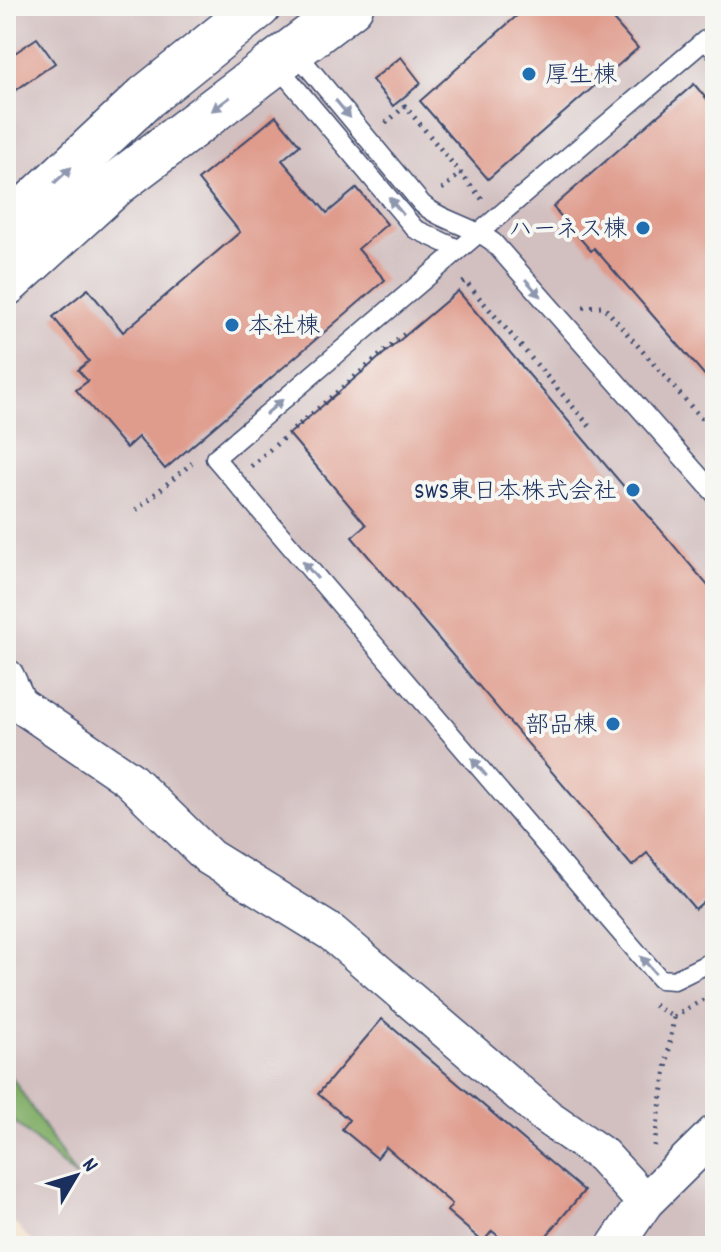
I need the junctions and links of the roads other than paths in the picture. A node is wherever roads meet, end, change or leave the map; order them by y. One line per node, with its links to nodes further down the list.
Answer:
1 (259, 6): 5 (street, one-way to 1)
2 (351, 6): 4 (street)
3 (715, 51): 6 (lane)
4 (284, 56): 6 (lane, one-way to 6); 7 (lane, one-way to 4); 8 (street, one-way to 8)
5 (6, 228)
6 (479, 231): 7 (lane); 9 (lane, one-way to 9)
7 (458, 249): 11 (lane, one-way to 7)
8 (6, 284)
9 (715, 494)
10 (6, 677): 13 (street)
11 (715, 960)
12 (715, 1133): 13 (street)
13 (645, 1202): 14 (street)
14 (615, 1246)

